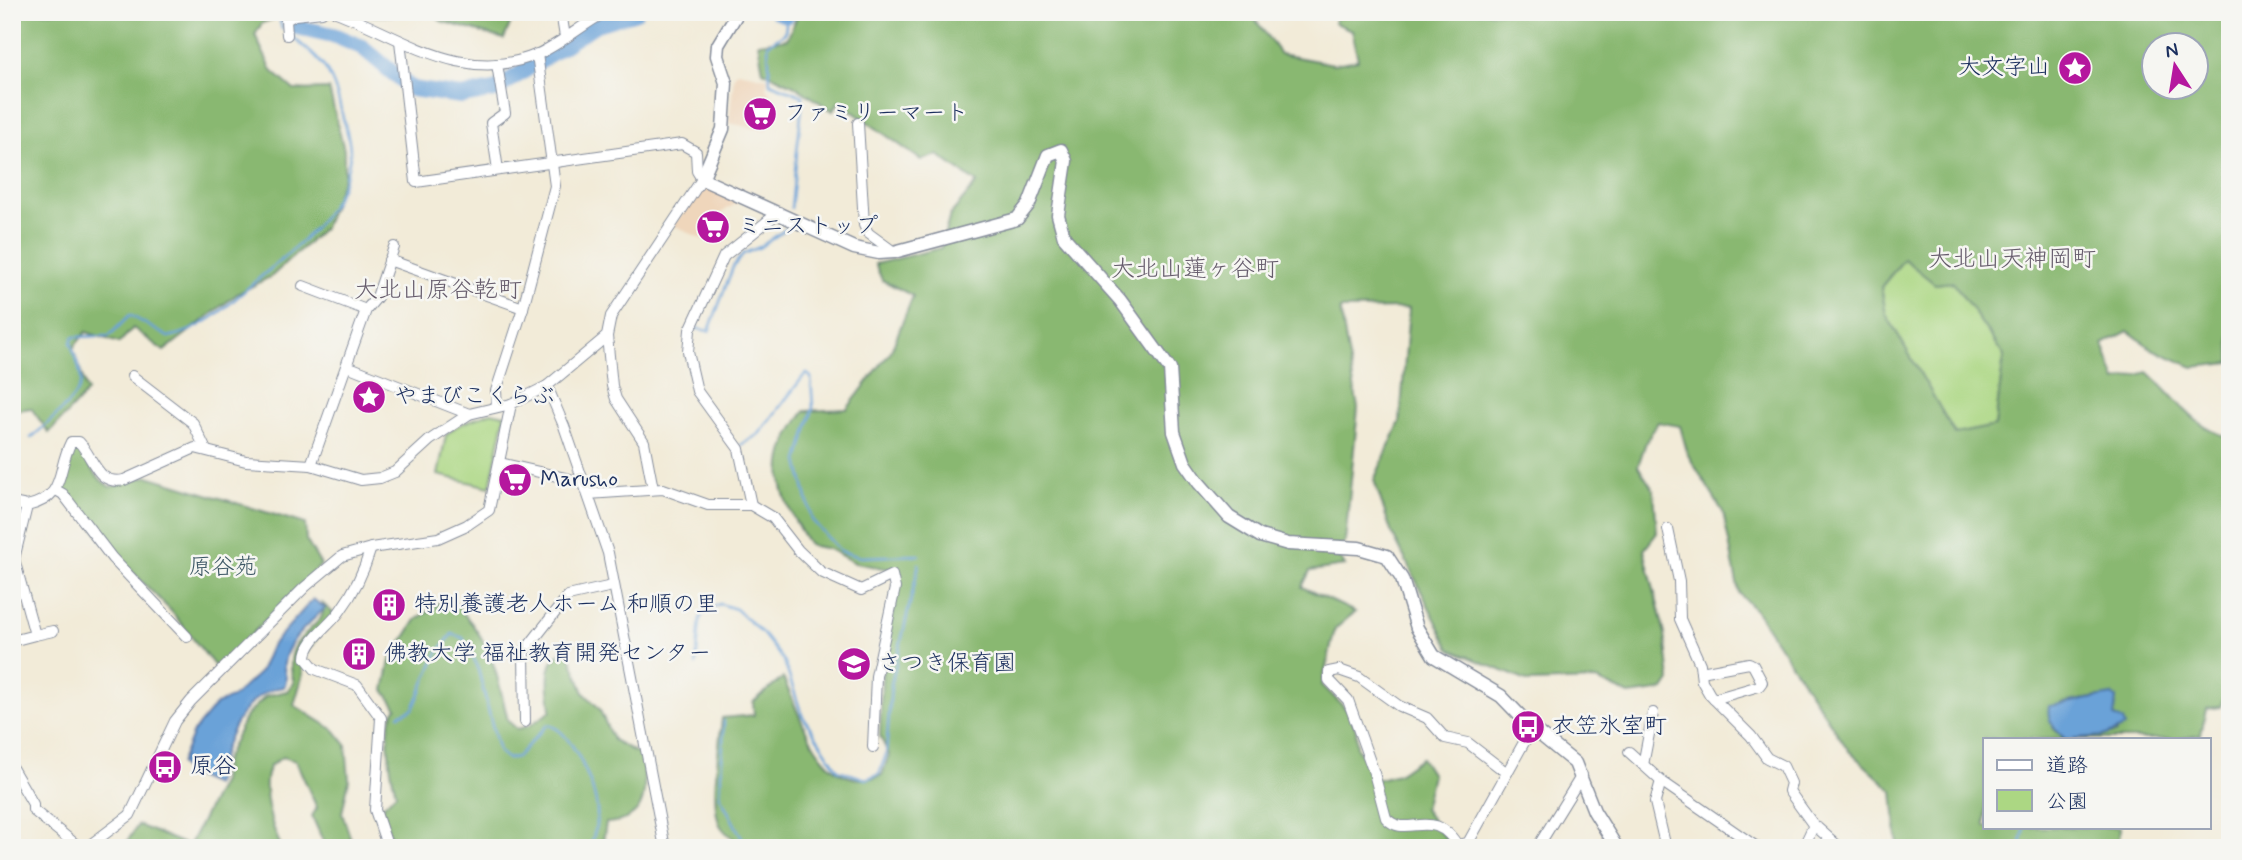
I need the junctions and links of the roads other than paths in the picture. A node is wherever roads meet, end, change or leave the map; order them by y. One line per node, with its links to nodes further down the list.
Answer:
1 (322, 12): 6 (street)
2 (336, 12): 8 (street)
3 (561, 12): 7 (street)
4 (606, 12): 7 (street)
5 (738, 12): 14 (street)
6 (287, 35)
7 (565, 37): 9 (street)
8 (400, 41): 10 (street); 13 (street)
9 (537, 54): 10 (street); 12 (street)
10 (497, 64): 13 (street)
11 (858, 123): 17 (street)
12 (553, 163): 13 (street); 14 (street); 20 (street)
13 (498, 170)
14 (702, 178): 15 (street); 22 (street)
15 (779, 212): 17 (street); 37 (street)
16 (394, 247): 18 (street)
17 (894, 252): 53 (street)
18 (389, 260): 20 (street); 21 (street)
19 (303, 286): 21 (street)
20 (523, 309): 27 (street)
21 (366, 310): 23 (street)
22 (607, 337): 25 (street); 33 (street)
23 (347, 366): 28 (street); 31 (street)
24 (132, 376): 29 (street)
25 (547, 386): 26 (street); 32 (street)
26 (511, 404): 27 (street); 30 (street)
27 (497, 406): 28 (street)
28 (469, 414): 31 (street)
29 (205, 449): 31 (street); 34 (street)
30 (500, 463): 32 (street); 40 (street)
31 (311, 466)
32 (583, 482): 35 (street)
33 (653, 489): 35 (street); 37 (street)
34 (56, 490): 38 (street); 47 (street)
35 (588, 495): 42 (street)
36 (12, 503): 38 (street)
37 (751, 505): 54 (street)
38 (27, 506): 41 (street)
39 (1668, 529): 49 (street)
40 (371, 548): 67 (street); 68 (street)
41 (13, 559): 43 (street)
42 (612, 586): 52 (street); 69 (street)
43 (25, 601): 44 (street); 46 (street)
44 (12, 603)
45 (53, 631): 46 (street)
46 (35, 635): 48 (street)
47 (187, 637)
48 (12, 641)
49 (1701, 671): 50 (street); 50 (street)
50 (1714, 699): 61 (street)
51 (1653, 713): 56 (street)
52 (525, 722)
53 (1532, 728): 58 (street); 59 (street)
54 (873, 747)
55 (1629, 752): 56 (street)
56 (1643, 765): 60 (street)
57 (12, 768): 66 (street)
58 (1507, 773): 63 (street); 63 (street)
59 (1582, 775): 64 (street); 70 (street)
60 (1661, 781): 71 (street); 72 (street)
61 (1814, 825): 73 (street); 74 (street)
62 (12, 842): 65 (street)
63 (1458, 846)
64 (1615, 847)
65 (14, 848)
66 (80, 848)
67 (86, 848)
68 (388, 848)
69 (665, 848)
70 (1537, 848)
71 (1666, 848)
72 (1758, 848)
73 (1804, 848)
74 (1840, 848)

